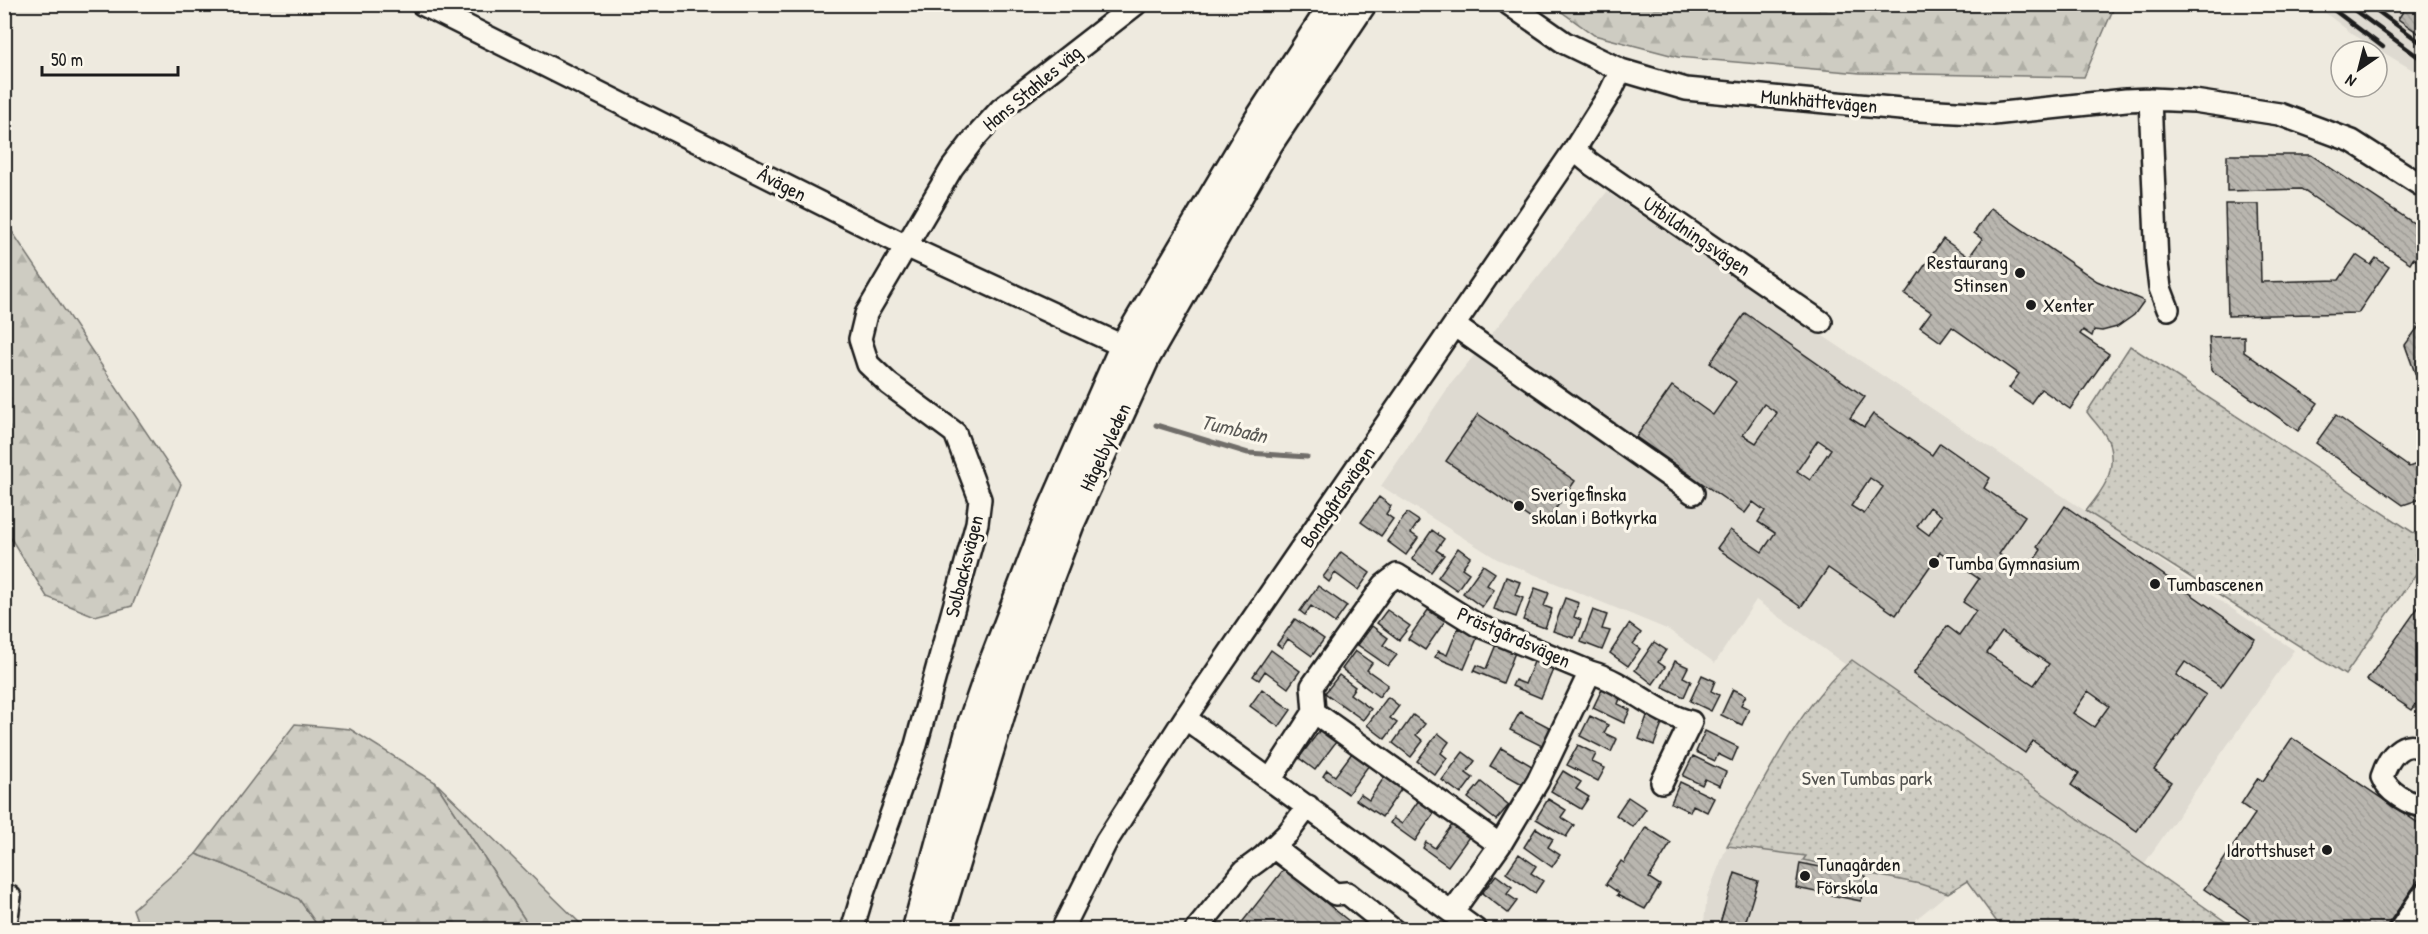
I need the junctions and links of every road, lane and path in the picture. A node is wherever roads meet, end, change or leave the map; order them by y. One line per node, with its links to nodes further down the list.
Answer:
1 (422, 4): 10 (street, Åvägen)
2 (1136, 4): 10 (street, Hans Stahles väg)
3 (1334, 4): 14 (main road, Hågelbyleden)
4 (1362, 4): 14 (main road, Hågelbyleden)
5 (1509, 4): 6 (street, Munkhättevägen)
6 (1620, 70): 7 (street, Munkhättevägen); 8 (street, Bondgårdsvägen)
7 (2150, 99): 9 (street, Munkhättevägen); 11 (street)
8 (1574, 150): 12 (street, Utbildningsvägen); 13 (street, Bondgårdsvägen)
9 (2424, 187)
10 (906, 246): 14 (street, Åvägen); 30 (street, Solbacksvägen)
11 (2168, 309)
12 (1821, 322)
13 (1455, 326): 15 (street); 18 (street, Bondgårdsvägen)
14 (1135, 352): 31 (main road, Hågelbyleden); 32 (main road, Hågelbyleden)
15 (1693, 493)
16 (1590, 672): 17 (street, Prästgårdsvägen); 21 (street, Prästgårdsvägen); 24 (street, Prästgårdsvägen)
17 (1314, 712): 20 (street); 24 (street)
18 (1185, 718): 20 (street); 33 (street, Bondgårdsvägen)
19 (2424, 750): 23 (street)
20 (1271, 779): 22 (street)
21 (1662, 782)
22 (1308, 806): 25 (street); 28 (street)
23 (2424, 806)
24 (1500, 845): 28 (street, Prästgårdsvägen)
25 (1273, 847): 34 (street); 35 (street)
26 (2424, 894): 37 (street)
27 (10, 897): 29 (street)
28 (1453, 912): 36 (street)
29 (6, 930)
30 (852, 930)
31 (916, 930)
32 (935, 930)
33 (1062, 930)
34 (1196, 930)
35 (1393, 930)
36 (1476, 930)
37 (2400, 930)

